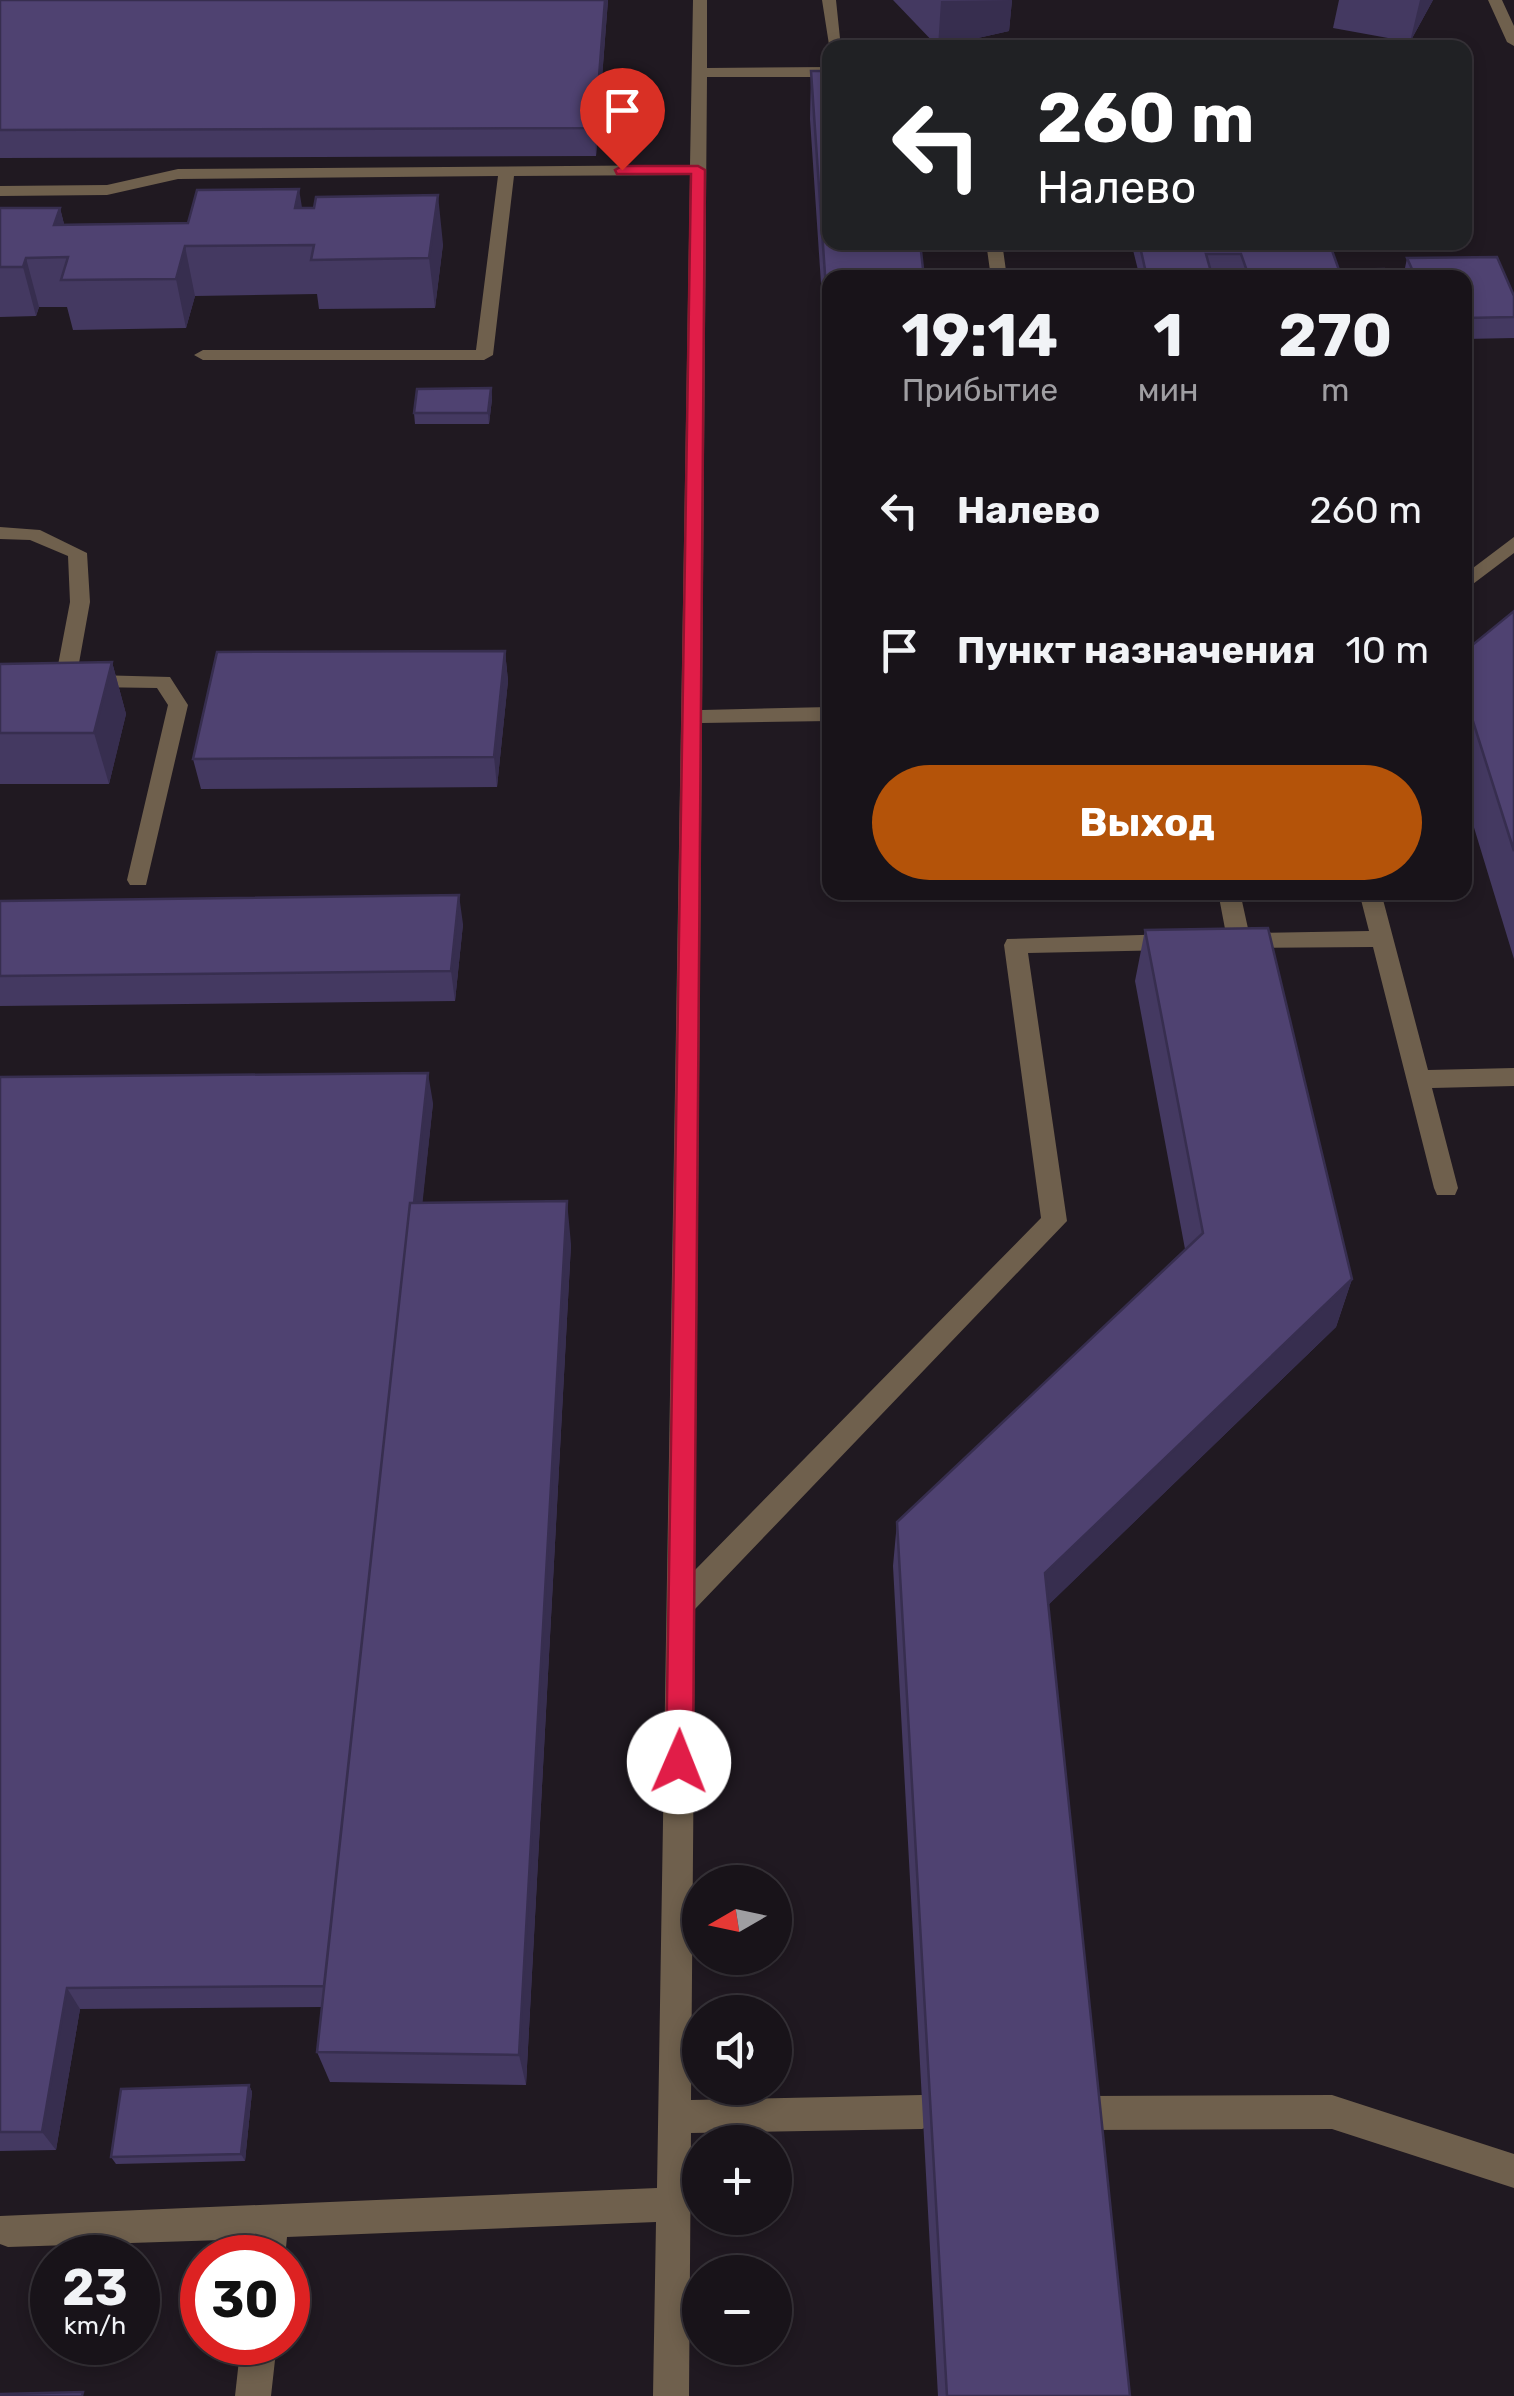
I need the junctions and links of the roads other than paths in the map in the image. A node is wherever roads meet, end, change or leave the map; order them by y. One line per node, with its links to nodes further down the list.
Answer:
1 (700, 0): 7 (street)
2 (829, 0): 4 (street)
3 (1495, 0): 5 (street)
4 (833, 40)
5 (1514, 42)
6 (822, 72): 7 (street)
7 (699, 73): 8 (street)
8 (698, 170): 9 (street); 16 (street)
9 (507, 172): 10 (street); 11 (street)
10 (0, 191)
11 (203, 355)
12 (0, 533): 17 (street)
13 (1514, 543): 14 (street)
14 (1472, 578)
15 (822, 714): 16 (street)
16 (692, 716): 25 (street)
17 (138, 880)
18 (1231, 900): 21 (street)
19 (1372, 900): 20 (street)
20 (1382, 939): 21 (street); 23 (street)
21 (1240, 941): 25 (street)
22 (1514, 1077): 23 (street)
23 (1419, 1079): 24 (street)
24 (1446, 1188)
25 (681, 1604): 28 (street)
26 (922, 2112): 28 (street)
27 (1086, 2113): 29 (street)
28 (674, 2117): 30 (street)
29 (1514, 2171)
30 (673, 2204): 31 (street); 36 (street)
31 (272, 2221): 32 (street); 33 (street)
32 (8, 2230)
33 (270, 2235)
34 (256, 2365): 35 (street)
35 (253, 2396)
36 (671, 2396)

